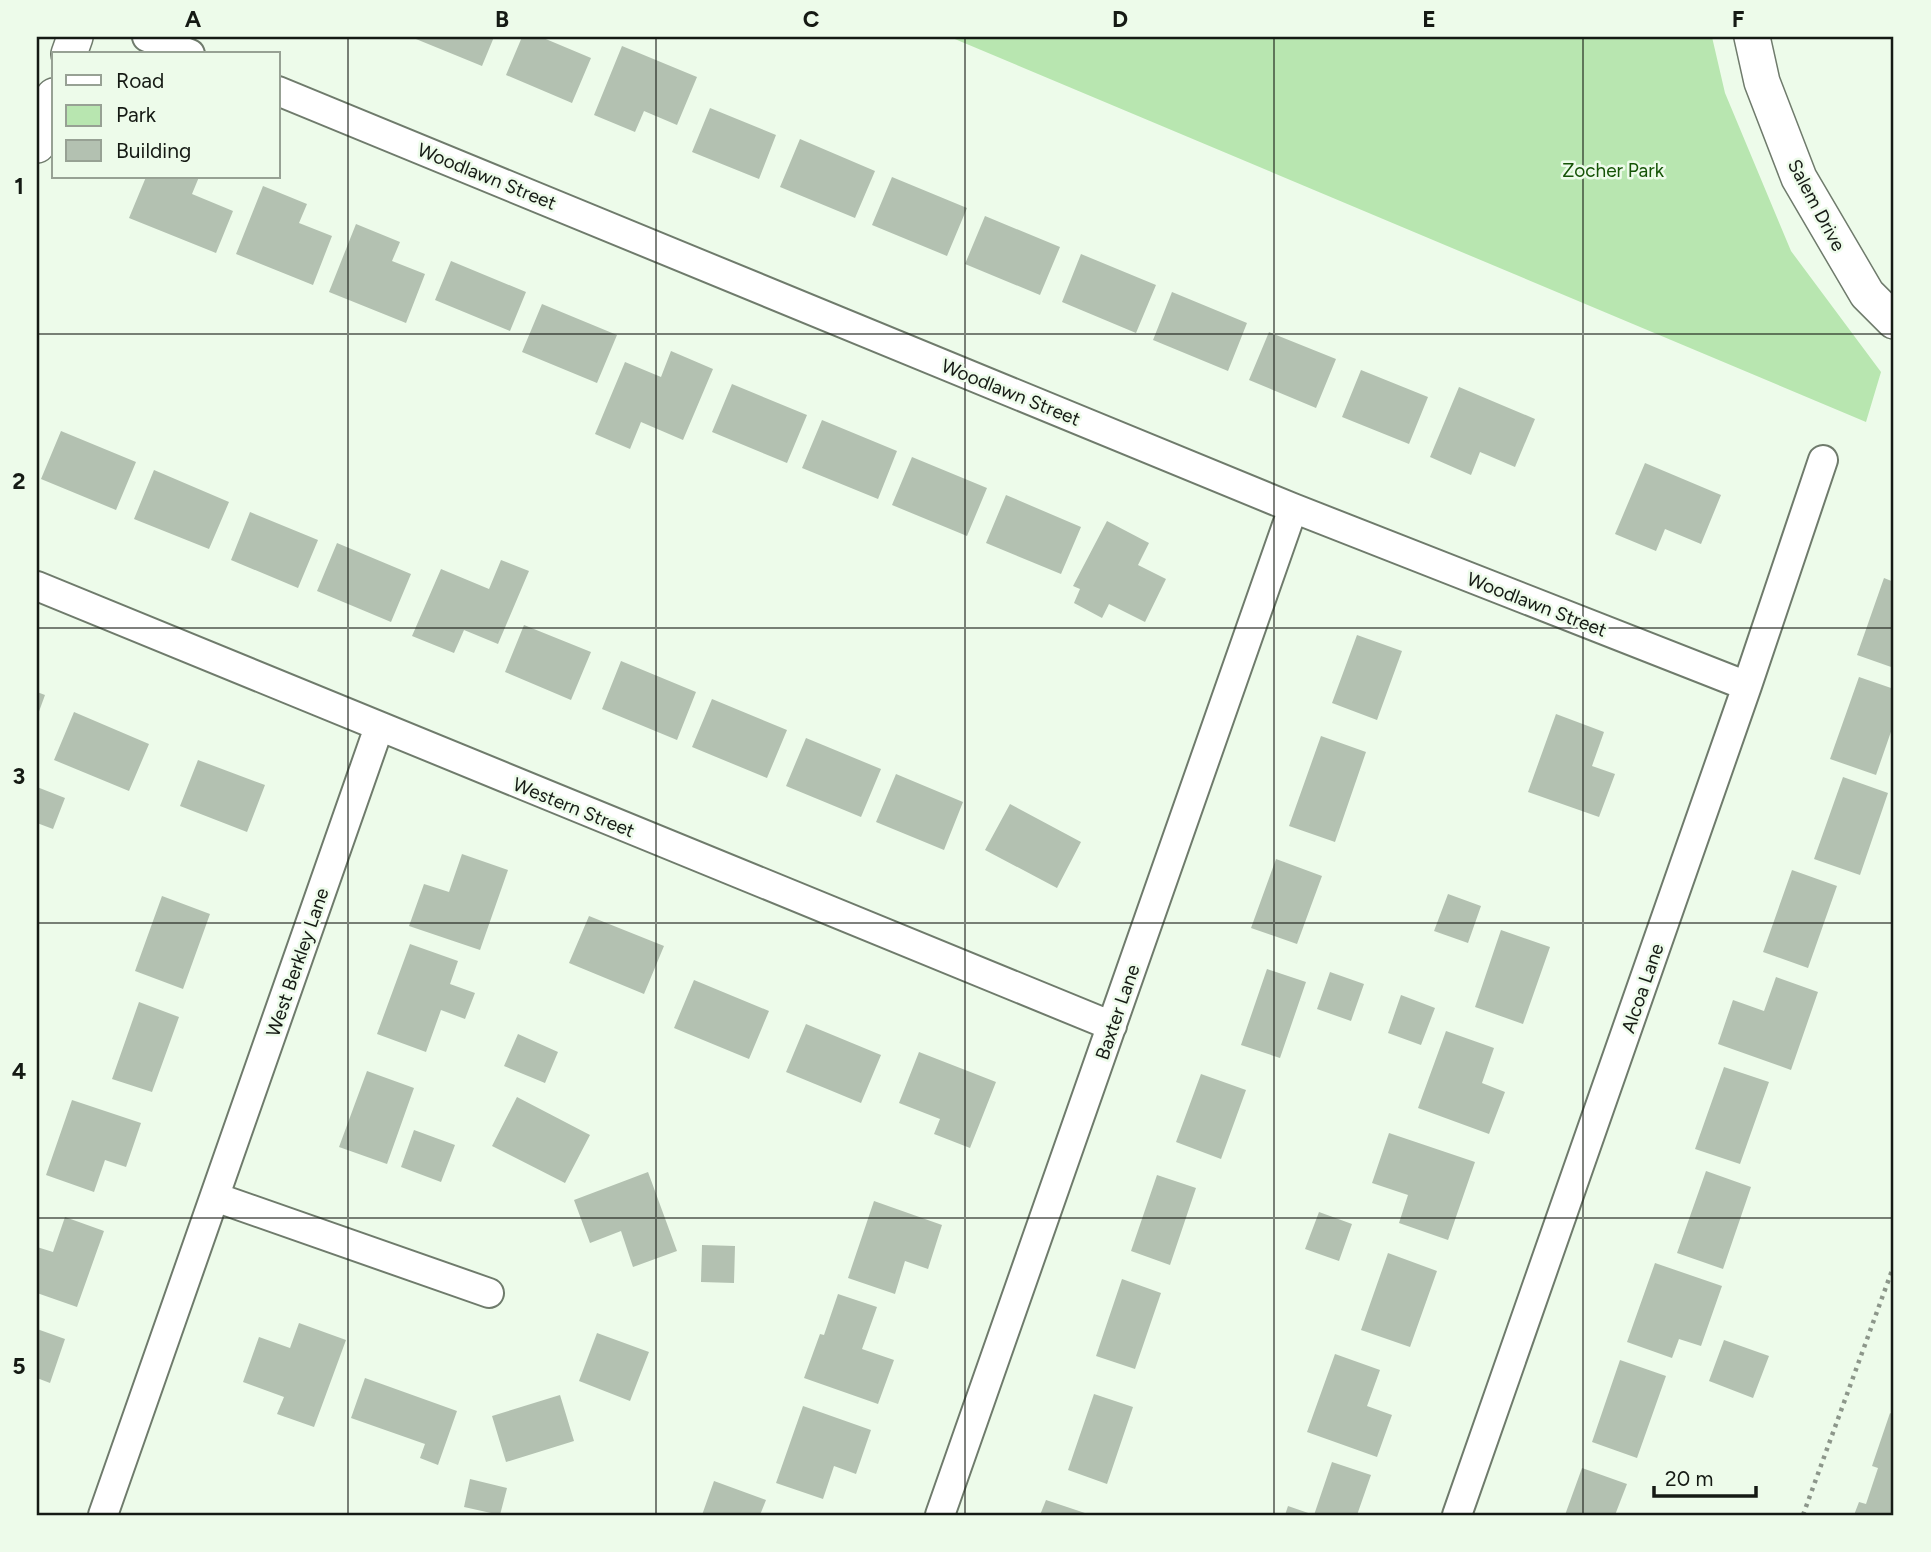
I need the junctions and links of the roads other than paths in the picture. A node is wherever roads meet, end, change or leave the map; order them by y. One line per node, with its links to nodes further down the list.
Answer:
1 (147, 37): 3 (street)
2 (1752, 37): 7 (street, Salem Drive)
3 (185, 52)
4 (280, 92): 9 (street, Woodlawn Street)
5 (52, 102): 6 (street)
6 (37, 145)
7 (1894, 321)
8 (1823, 460): 11 (street, Alcoa Lane)
9 (1293, 508): 11 (street, Woodlawn Street); 13 (street, Baxter Lane)
10 (37, 586): 12 (street, Western Street)
11 (1747, 687): 18 (street, Alcoa Lane)
12 (379, 727): 13 (street, Western Street); 14 (street, West Berkley Lane)
13 (1112, 1026): 17 (street, Baxter Lane)
14 (215, 1197): 15 (street); 16 (street, West Berkley Lane)
15 (489, 1293)
16 (103, 1515)
17 (940, 1515)
18 (1457, 1515)

